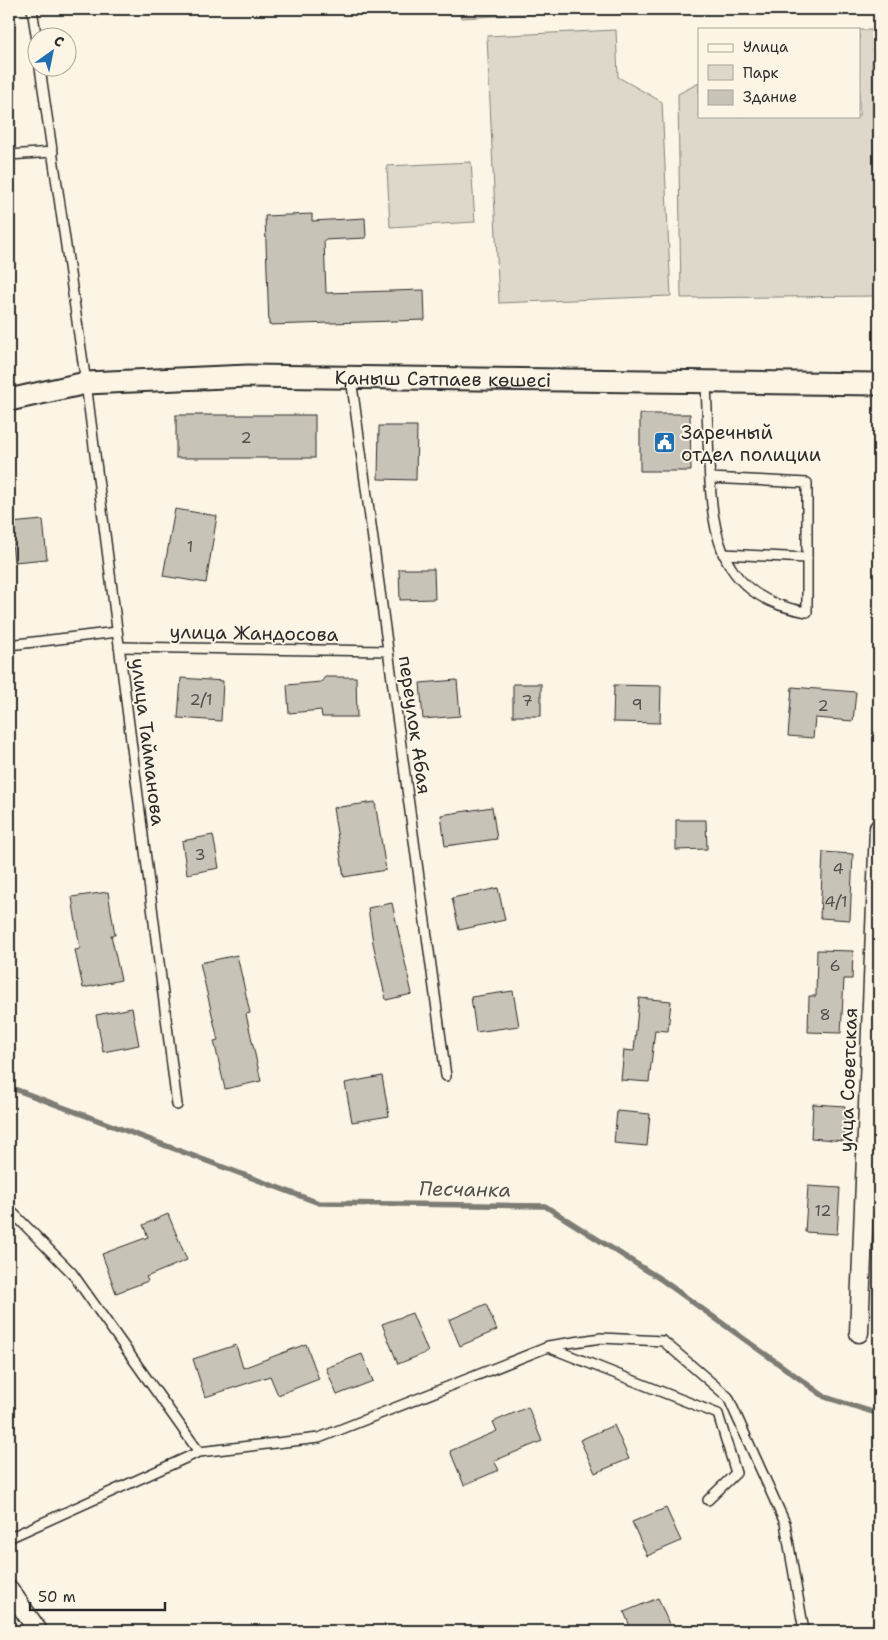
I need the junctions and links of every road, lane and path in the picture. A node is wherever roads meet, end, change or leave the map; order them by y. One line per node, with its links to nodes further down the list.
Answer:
1 (32, 9): 2 (lane)
2 (35, 28)
3 (42, 78): 4 (lane, улица Тайманова)
4 (53, 152): 5 (lane); 8 (lane, улица Тайманова)
5 (9, 156)
6 (351, 377): 7 (street, Қаныш Сәтпаев көшесі); 8 (street, Қаныш Сәтпаев көшесі); 17 (lane, переулок Абая)
7 (706, 382): 9 (street, Қаныш Сәтпаев көшесі); 11 (lane)
8 (86, 383): 10 (street, Қаныш Сәтпаев көшесі); 14 (lane, улица Тайманова)
9 (879, 384)
10 (9, 400)
11 (710, 478): 12 (lane); 13 (lane)
12 (723, 554): 13 (lane); 13 (lane)
13 (807, 558)
14 (117, 632): 15 (lane); 16 (lane, улица Тайманова)
15 (9, 645)
16 (119, 647): 17 (lane, улица Жандосова); 20 (lane, улица Тайманова)
17 (388, 651): 19 (lane, переулок Абая)
18 (879, 828): 22 (street, улца Советская)
19 (446, 1076)
20 (177, 1105)
21 (9, 1209): 24 (lane)
22 (859, 1333)
23 (548, 1346): 24 (lane); 25 (lane); 29 (lane)
24 (199, 1452): 26 (lane)
25 (708, 1500)
26 (9, 1538)
27 (9, 1589): 28 (street)
28 (38, 1631)
29 (804, 1631)

